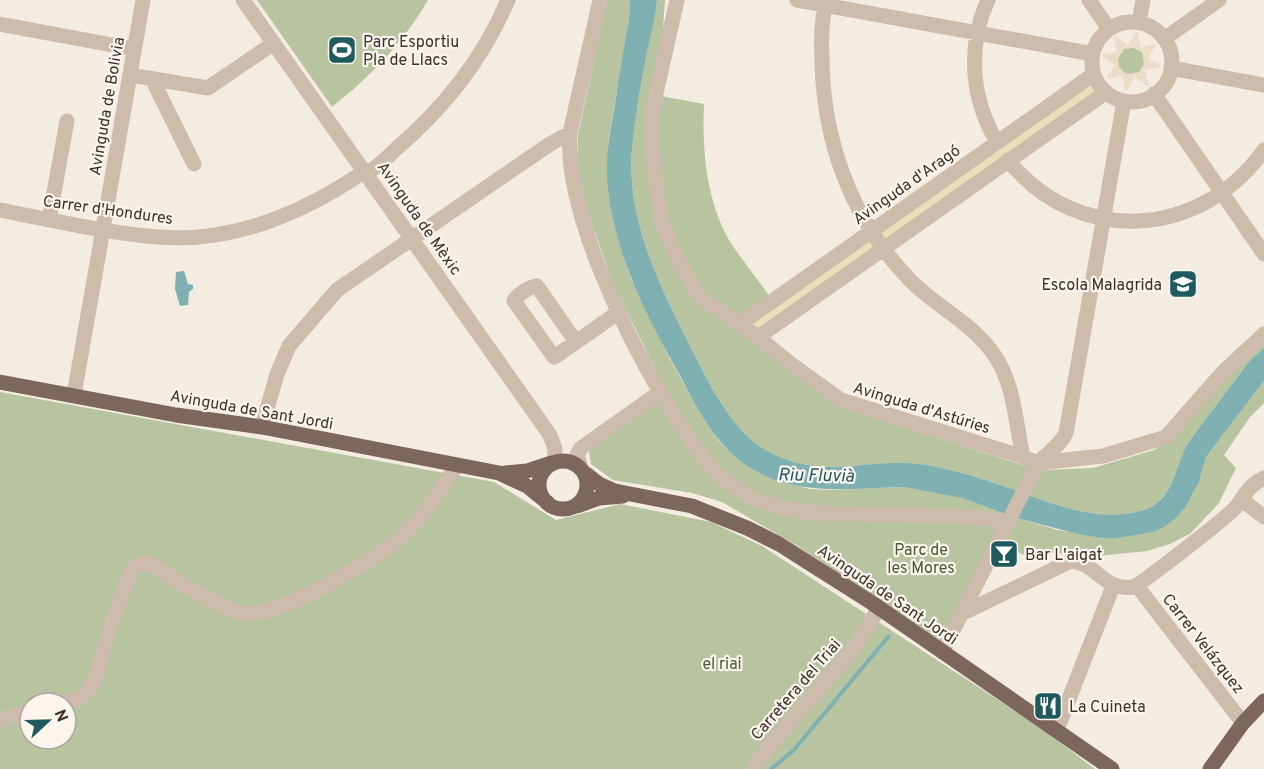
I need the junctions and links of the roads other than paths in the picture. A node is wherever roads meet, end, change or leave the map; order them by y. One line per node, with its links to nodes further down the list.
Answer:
1 (143, 0): 18 (street, Avinguda de Bolivia)
2 (243, 0): 17 (street, Avinguda de Mèxic)
3 (508, 0): 34 (street, Carrer d'Hondures)
4 (600, 0): 29 (street)
5 (677, 0): 45 (street, Avinguda d'Astúries)
6 (797, 0): 11 (street)
7 (988, 0): 15 (street)
8 (1089, 0): 14 (street)
9 (1143, 0): 12 (street)
10 (1219, 0): 16 (street)
11 (826, 3): 15 (street); 40 (street)
12 (1139, 23): 14 (street); 16 (street)
13 (0, 24): 18 (street)
14 (1109, 29): 19 (street)
15 (977, 33): 19 (street); 30 (street)
16 (1164, 39): 20 (street)
17 (274, 43): 23 (street); 34 (street, Avinguda de Mèxic)
18 (134, 49): 22 (street, Avinguda de Bolivia)
19 (1093, 54): 21 (street)
20 (1171, 68): 24 (street); 26 (street)
21 (1094, 74): 25 (street); 30 (street, Avinguda d'Aragó)
22 (130, 75): 23 (street); 39 (street, Avinguda de Bolivia)
23 (152, 79): 33 (street)
24 (1264, 85)
25 (1105, 93): 27 (street); 32 (street)
26 (1154, 94): 27 (street); 35 (street)
27 (1124, 101): 37 (street)
28 (67, 121): 38 (street)
29 (570, 133): 41 (street); 44 (street)
30 (997, 142): 40 (street, Avinguda d'Aragó)
31 (1264, 150): 35 (street)
32 (1008, 160): 37 (street); 42 (street)
33 (194, 164)
34 (365, 174): 39 (street, Carrer d'Hondures); 41 (street, Avinguda de Mèxic)
35 (1222, 193): 37 (street); 43 (street)
36 (0, 210): 38 (street, Carrer d'Hondures)
37 (1103, 219): 55 (street)
38 (49, 220): 39 (street, Carrer d'Hondures)
39 (102, 230): 51 (street, Avinguda de Bolivia)
40 (870, 231): 42 (street); 45 (street, Avinguda d'Aragó)
41 (413, 239): 52 (street); 54 (street, Avinguda de Mèxic)
42 (882, 249): 47 (street); 53 (street)
43 (1264, 254)
44 (619, 312): 48 (street); 50 (street)
45 (740, 324): 47 (street, Avinguda d'Astúries)
46 (1264, 334): 55 (street)
47 (758, 337): 53 (street, Avinguda d'Astúries)
48 (576, 342): 48 (street)
49 (0, 382): 51 (main road, Avinguda de Sant Jordi)
50 (660, 392): 57 (street); 65 (street)
51 (74, 396): 52 (main road, Avinguda de Sant Jordi)
52 (262, 427): 56 (main road, Avinguda de Sant Jordi)
53 (1023, 456): 55 (street, Avinguda d'Astúries)
54 (553, 463): 57 (main road); 58 (main road, Avinguda de Sant Jordi); 62 (main road)
55 (1038, 464): 65 (street)
56 (457, 465): 58 (main road, Avinguda de Sant Jordi); 71 (street)
57 (583, 471): 60 (main road, Avinguda de Sant Jordi); 63 (main road)
58 (499, 473): 62 (main road, Avinguda de Sant Jordi)
59 (1264, 478): 61 (street)
60 (633, 496): 63 (main road, Avinguda de Sant Jordi); 68 (main road, Avinguda de Sant Jordi)
61 (1242, 500): 64 (street); 67 (street)
62 (548, 503): 63 (main road)
63 (574, 507)
64 (1264, 518)
65 (1004, 521): 69 (street)
66 (1113, 586): 67 (street); 69 (street); 76 (street)
67 (1137, 586): 75 (street, Carrer Velázquez)
68 (879, 608): 70 (main road, Avinguda de Sant Jordi); 78 (street, Carretera del Triai)
69 (963, 613): 70 (street)
70 (942, 652): 76 (main road, Avinguda de Sant Jordi)
71 (78, 698)
72 (1264, 701): 75 (main road)
73 (18, 715): 74 (street)
74 (0, 720)
75 (1244, 723): 79 (main road)
76 (1057, 730): 77 (main road, Avinguda de Sant Jordi)
77 (1108, 767)
78 (752, 769)
79 (1210, 769)

